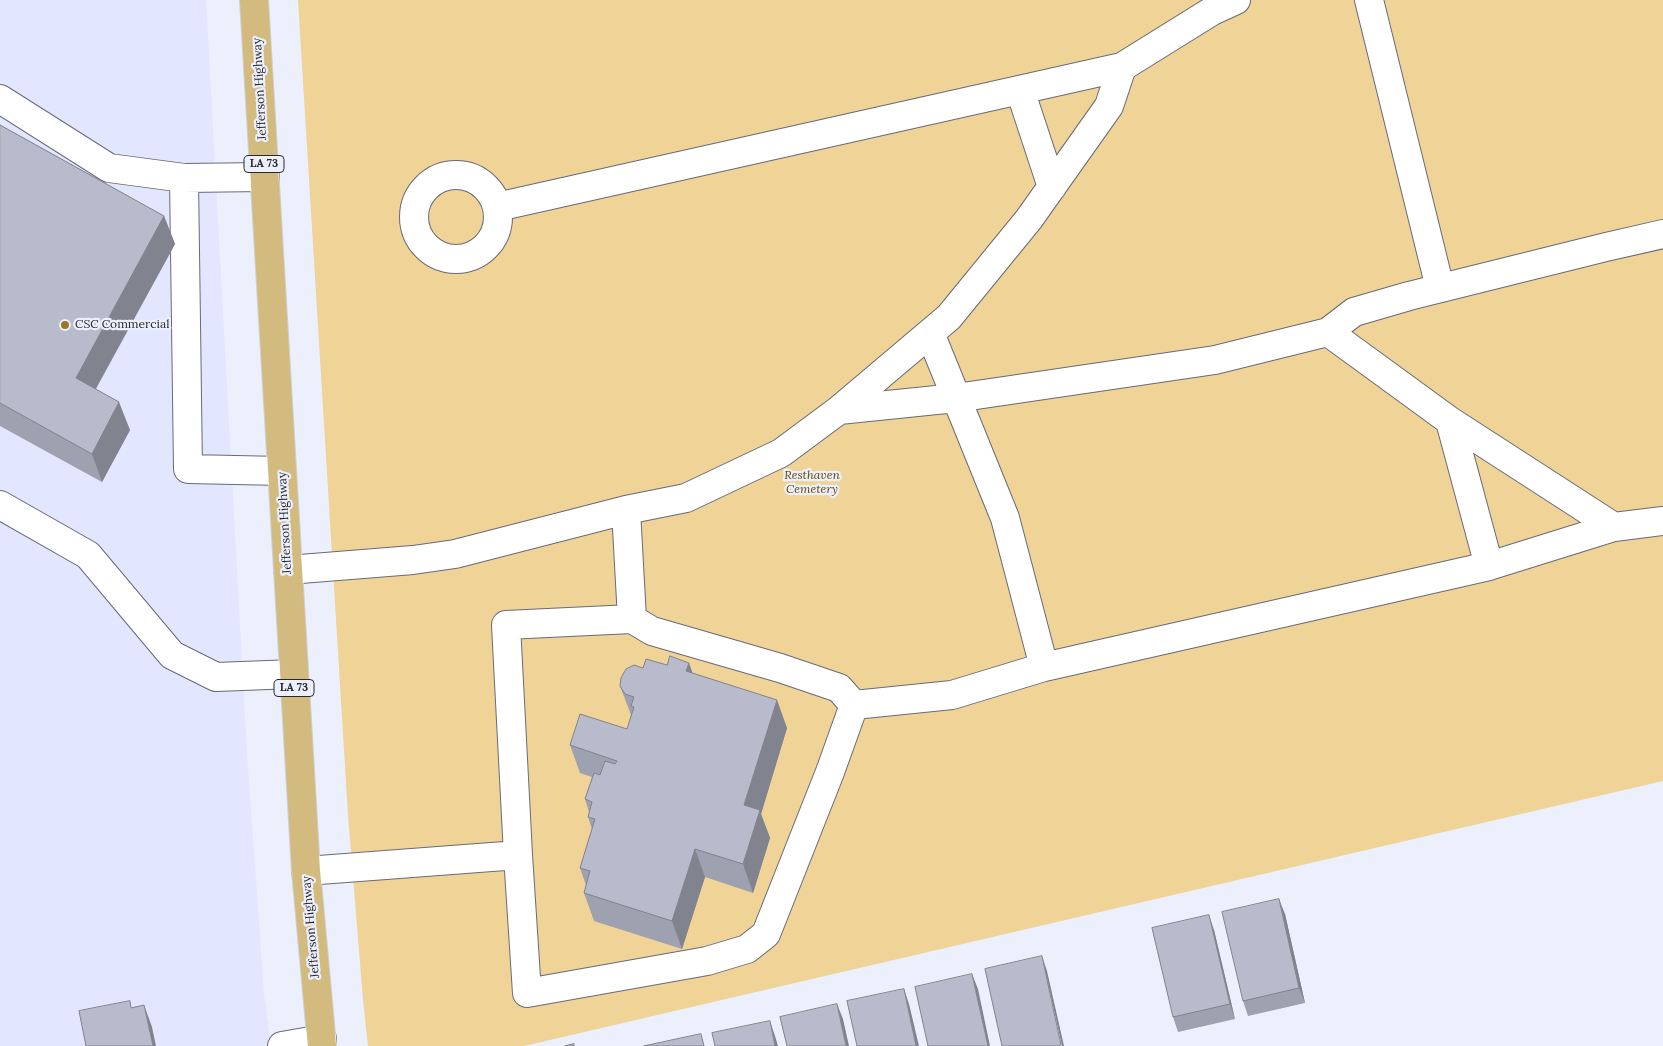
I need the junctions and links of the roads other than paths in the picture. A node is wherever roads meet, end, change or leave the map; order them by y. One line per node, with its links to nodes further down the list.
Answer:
1 (254, 0): 7 (main road, Jefferson Highway / LA 73)
2 (1236, 0): 4 (lane)
3 (1369, 0): 12 (lane)
4 (1122, 67): 5 (lane); 9 (lane)
5 (1020, 90): 9 (lane); 10 (lane)
6 (0, 99): 8 (lane)
7 (265, 177): 8 (lane); 18 (main road, Jefferson Highway / LA 73)
8 (184, 178): 18 (lane)
9 (1052, 187): 14 (lane)
10 (497, 207)
11 (1663, 234): 12 (lane)
12 (1440, 288): 13 (lane)
13 (1328, 332): 15 (lane); 17 (lane)
14 (930, 334): 15 (lane); 16 (lane)
15 (956, 398): 16 (lane); 26 (lane)
16 (839, 410): 20 (lane)
17 (1450, 422): 22 (lane); 23 (lane)
18 (282, 471): 24 (main road, Jefferson Highway / LA 73)
19 (0, 505): 27 (lane)
20 (626, 510): 24 (lane); 25 (lane)
21 (1663, 521): 22 (lane)
22 (1614, 527): 23 (lane)
23 (1488, 566): 26 (lane)
24 (288, 570): 27 (main road, Jefferson Highway / LA 73)
25 (632, 618): 28 (lane); 29 (lane)
26 (1044, 667): 28 (lane)
27 (294, 674): 30 (main road, Jefferson Highway / LA 73)
28 (854, 706): 29 (lane)
29 (518, 855): 30 (lane)
30 (306, 872): 31 (main road, Jefferson Highway / LA 73)
31 (322, 1043): 32 (lane)
32 (282, 1046)

